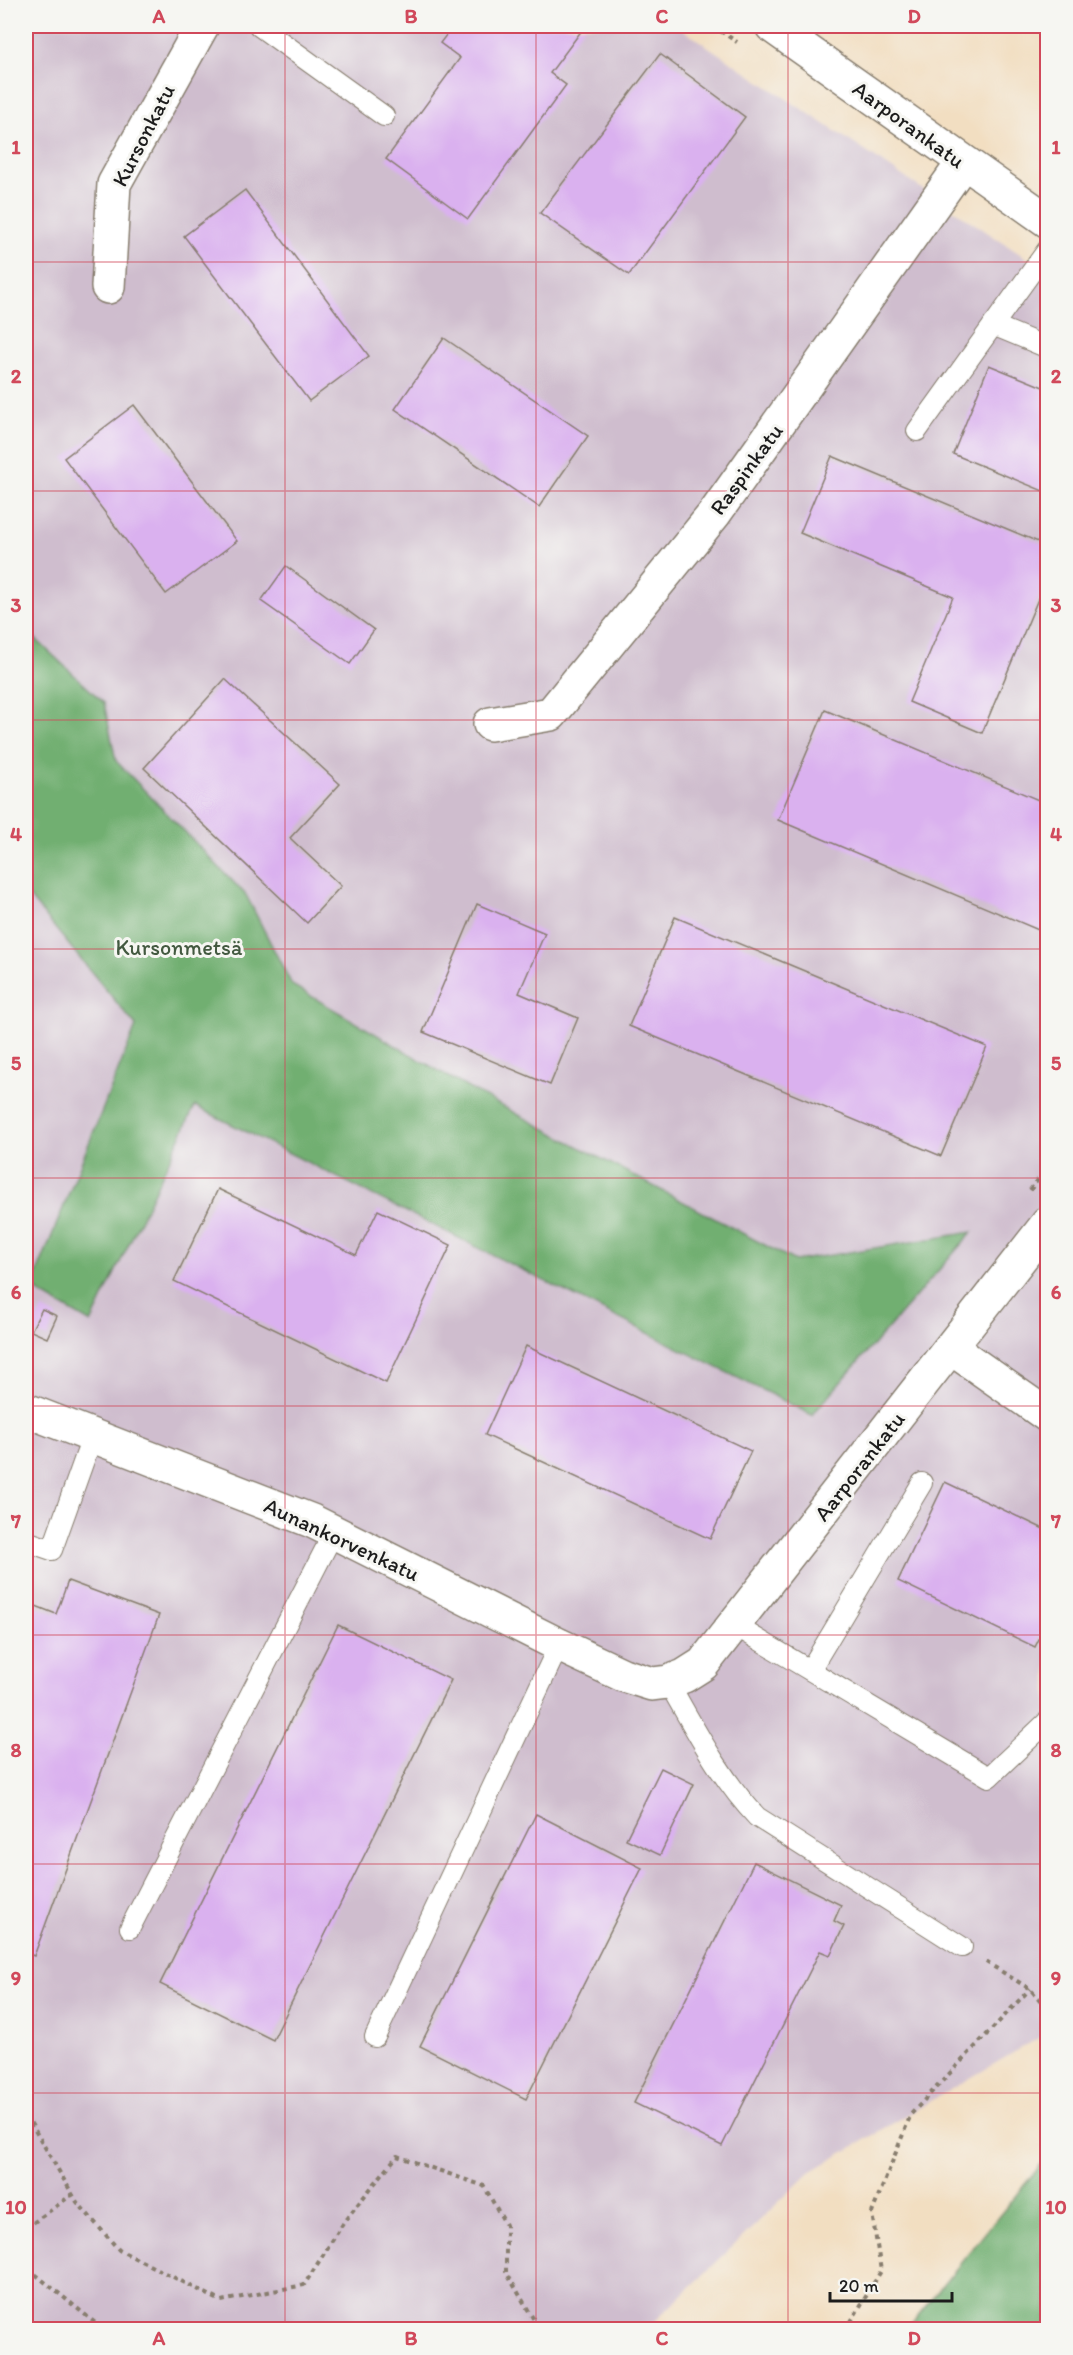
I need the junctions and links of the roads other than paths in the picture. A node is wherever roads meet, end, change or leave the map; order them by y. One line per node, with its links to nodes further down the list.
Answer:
1 (202, 26): 8 (street, Kursonkatu)
2 (259, 26): 4 (lane)
3 (772, 26): 5 (street, Aarporankatu)
4 (384, 116)
5 (963, 163): 6 (street, Aarporankatu); 12 (street, Raspinkatu)
6 (1047, 221)
7 (1047, 249): 9 (lane)
8 (108, 287)
9 (993, 325): 10 (lane); 11 (lane)
10 (1047, 348)
11 (917, 431)
12 (490, 724)
13 (1047, 1223): 14 (street, Aarporankatu)
14 (951, 1348): 16 (street); 21 (street, Aarporankatu)
15 (26, 1410): 17 (street, Aunankorvenkatu)
16 (1047, 1416)
17 (93, 1435): 19 (street, Aunankorvenkatu); 20 (lane)
18 (922, 1483): 23 (lane)
19 (334, 1532): 22 (street, Aunankorvenkatu); 26 (lane)
20 (26, 1540)
21 (734, 1625): 23 (lane); 24 (street, Aarporankatu)
22 (559, 1645): 24 (street, Aunankorvenkatu); 28 (lane)
23 (810, 1670): 25 (lane)
24 (660, 1683): 27 (lane)
25 (1047, 1721)
26 (130, 1928)
27 (962, 1947)
28 (375, 2037)

